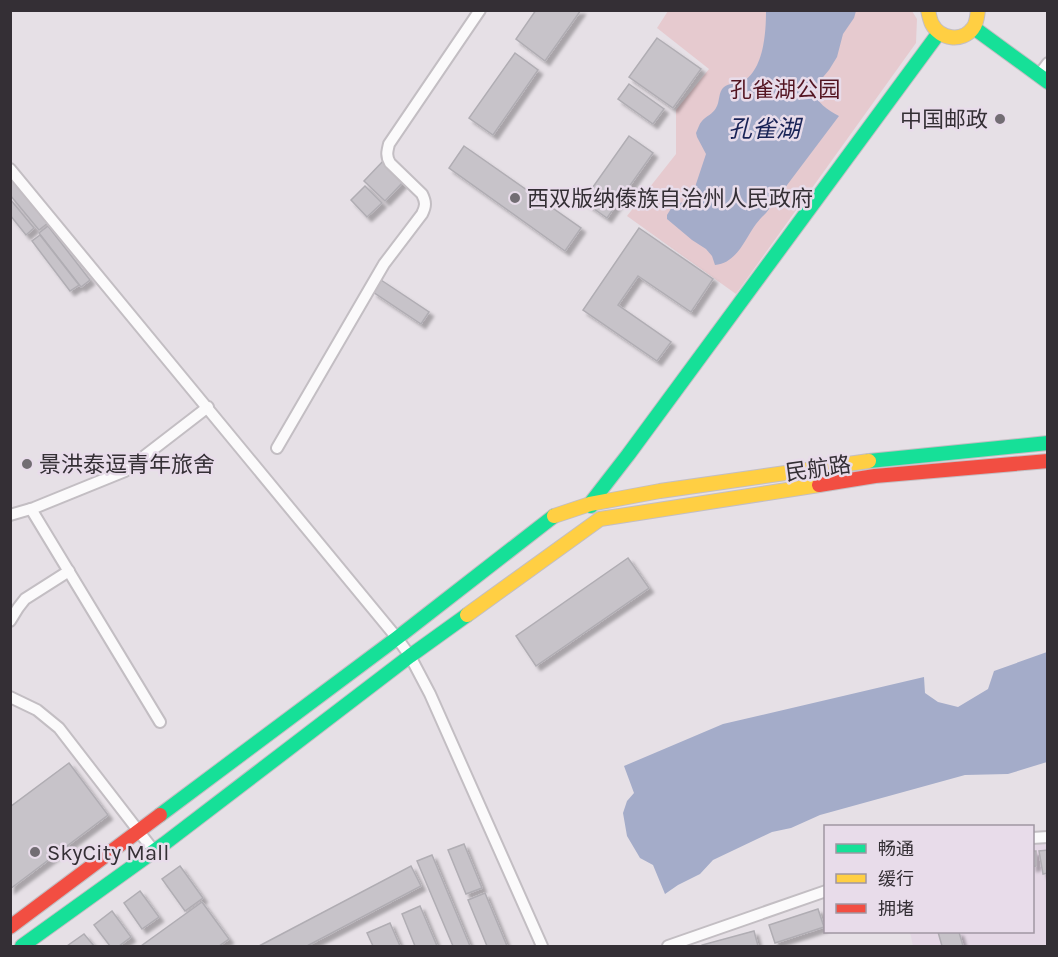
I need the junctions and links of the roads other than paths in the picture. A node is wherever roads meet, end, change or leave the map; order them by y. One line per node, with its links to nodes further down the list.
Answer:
1 (480, 10): 11 (street)
2 (928, 10): 5 (main road)
3 (978, 10): 4 (main road)
4 (974, 28): 5 (main road); 7 (main road)
5 (938, 34): 13 (main road)
6 (1047, 63): 7 (street)
7 (1043, 78)
8 (10, 169): 9 (street)
9 (208, 407): 14 (street); 19 (street)
10 (1047, 443): 13 (main road, 民航路)
11 (277, 448)
12 (1047, 460): 16 (main road, 民航路)
13 (590, 504): 16 (main road); 19 (main road, 民航路)
14 (31, 509): 15 (street); 17 (street)
15 (10, 515)
16 (600, 519): 20 (main road)
17 (69, 571): 18 (street); 22 (street)
18 (10, 621)
19 (397, 638): 20 (street); 23 (main road, 民航路)
20 (410, 656): 24 (main road); 28 (street)
21 (10, 697): 23 (street)
22 (160, 722)
23 (139, 832): 24 (street); 26 (main road, 民航路)
24 (154, 851): 27 (main road)
25 (824, 891): 29 (street)
26 (10, 927)
27 (22, 946)
28 (542, 946)
29 (668, 946)

